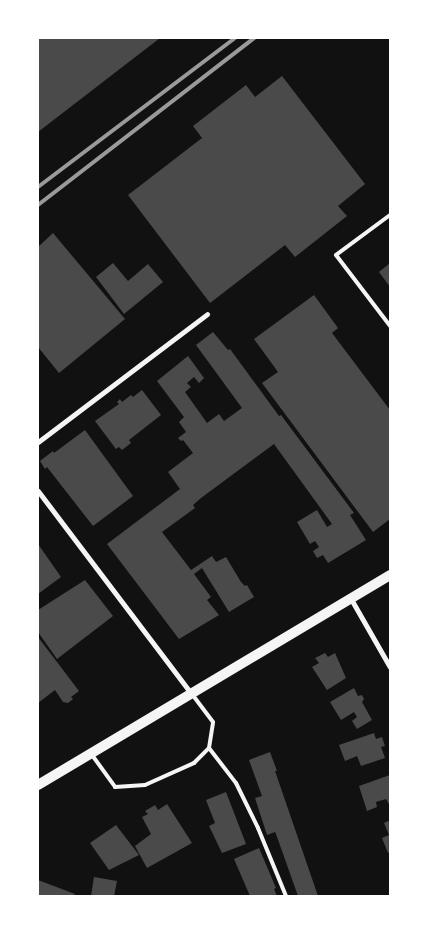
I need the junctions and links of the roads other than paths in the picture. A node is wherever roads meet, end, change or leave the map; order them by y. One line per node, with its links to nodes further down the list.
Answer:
1 (390, 215): 3 (lane)
2 (207, 314): 4 (street)
3 (390, 326)
4 (38, 442)
5 (38, 491): 9 (street)
6 (390, 575): 7 (main road)
7 (351, 599): 8 (street); 9 (main road)
8 (390, 667)
9 (191, 693): 10 (lane); 11 (main road)
10 (209, 748): 11 (lane); 13 (lane)
11 (91, 753): 12 (main road)
12 (38, 785)
13 (286, 896)

